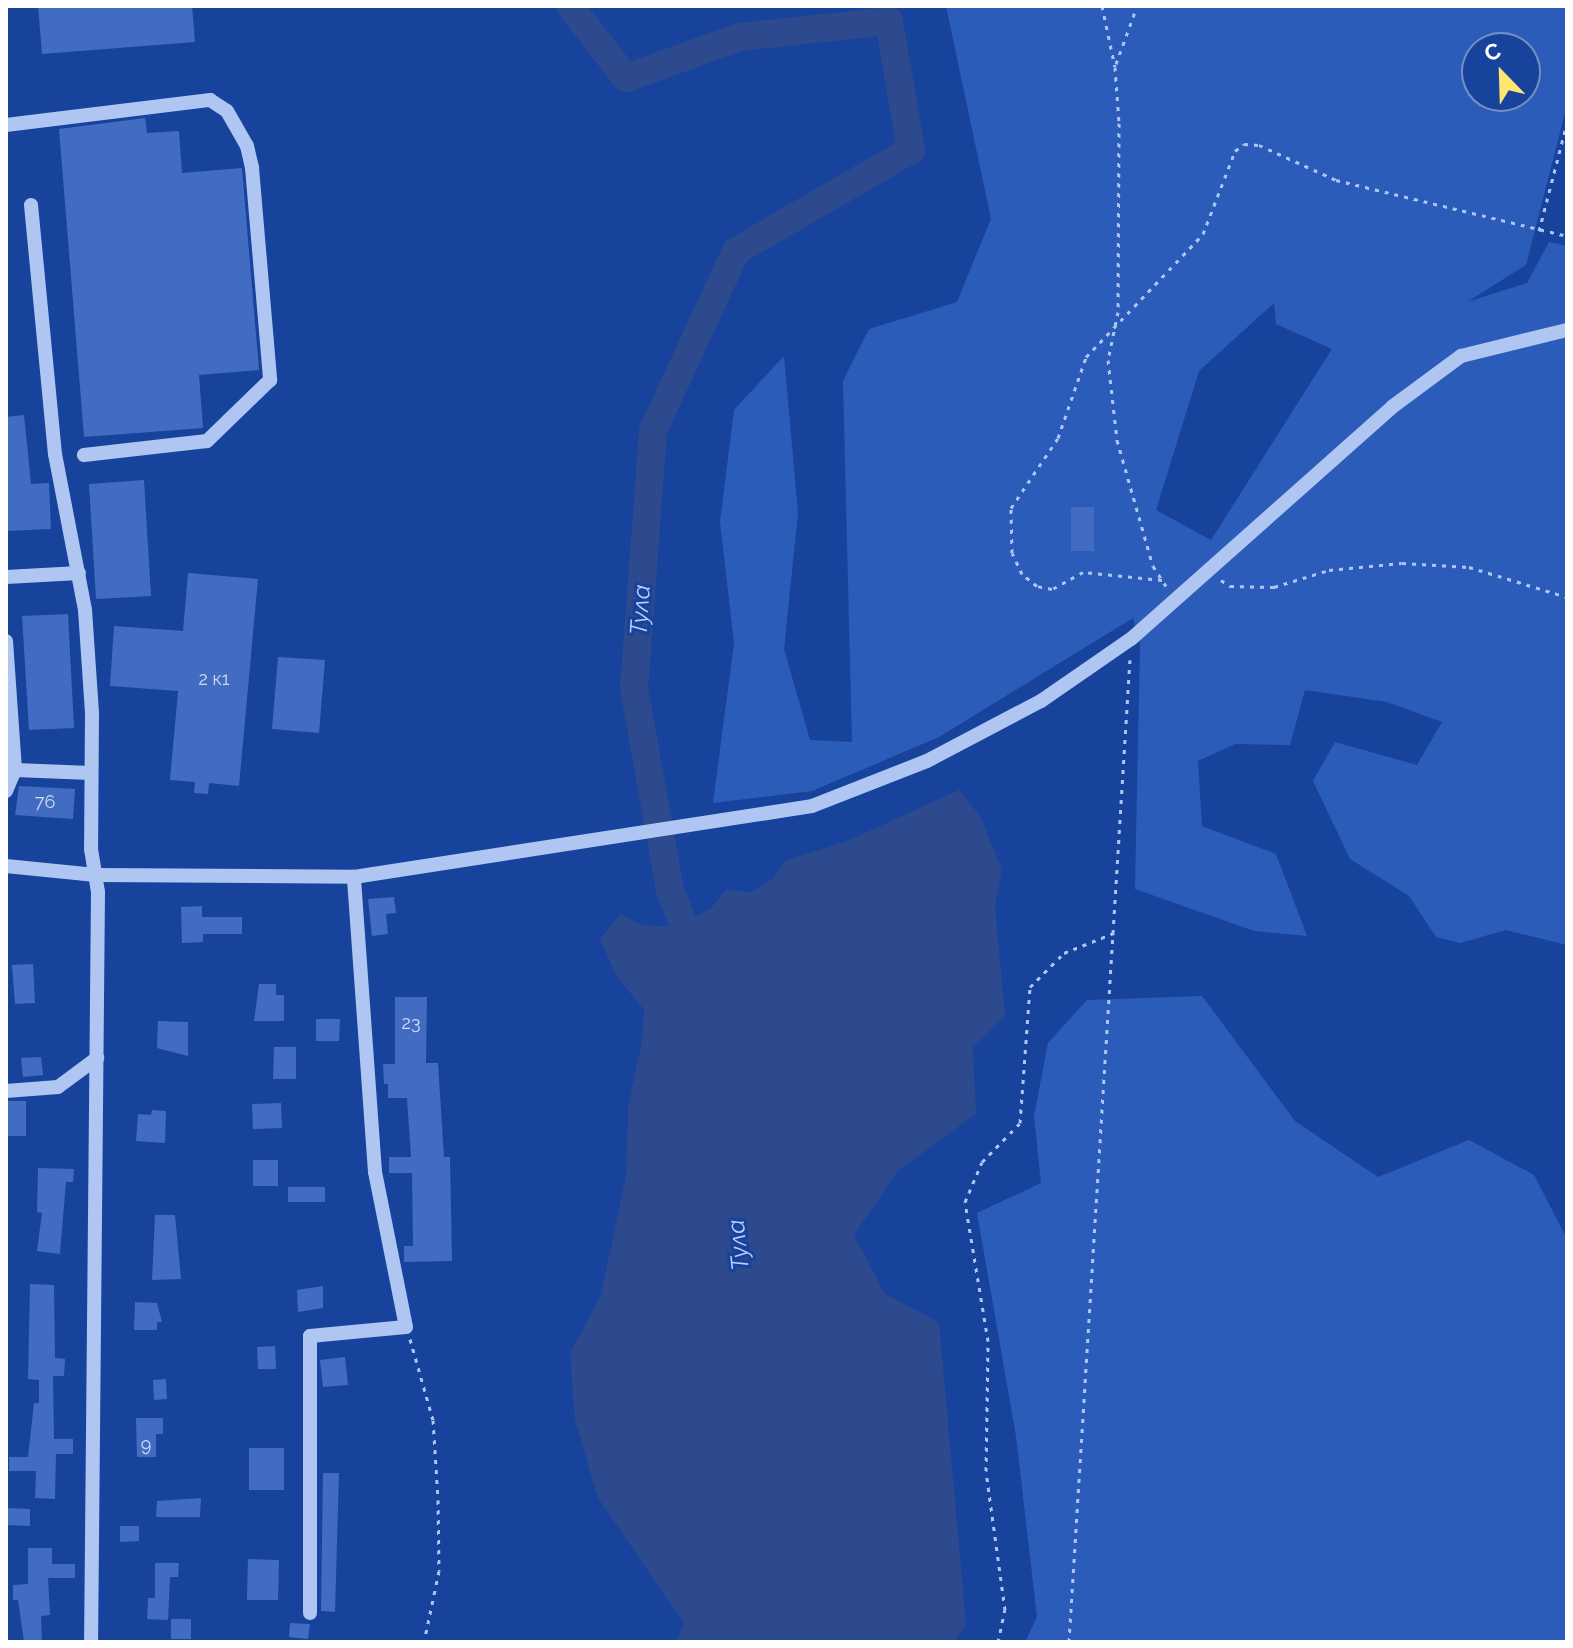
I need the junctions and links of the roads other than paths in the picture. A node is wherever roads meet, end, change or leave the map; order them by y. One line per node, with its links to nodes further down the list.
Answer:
1 (6, 125): 4 (street)
2 (31, 205): 5 (street)
3 (1567, 330): 13 (street)
4 (84, 455)
5 (79, 573): 6 (street); 9 (street)
6 (6, 577)
7 (6, 641): 8 (street)
8 (15, 770): 9 (street); 10 (street)
9 (91, 773): 12 (street)
10 (6, 791)
11 (6, 866): 12 (street)
12 (96, 875): 13 (street); 14 (street)
13 (354, 877): 16 (street)
14 (97, 1058): 15 (street); 17 (street)
15 (6, 1091)
16 (310, 1613)
17 (91, 1642)

